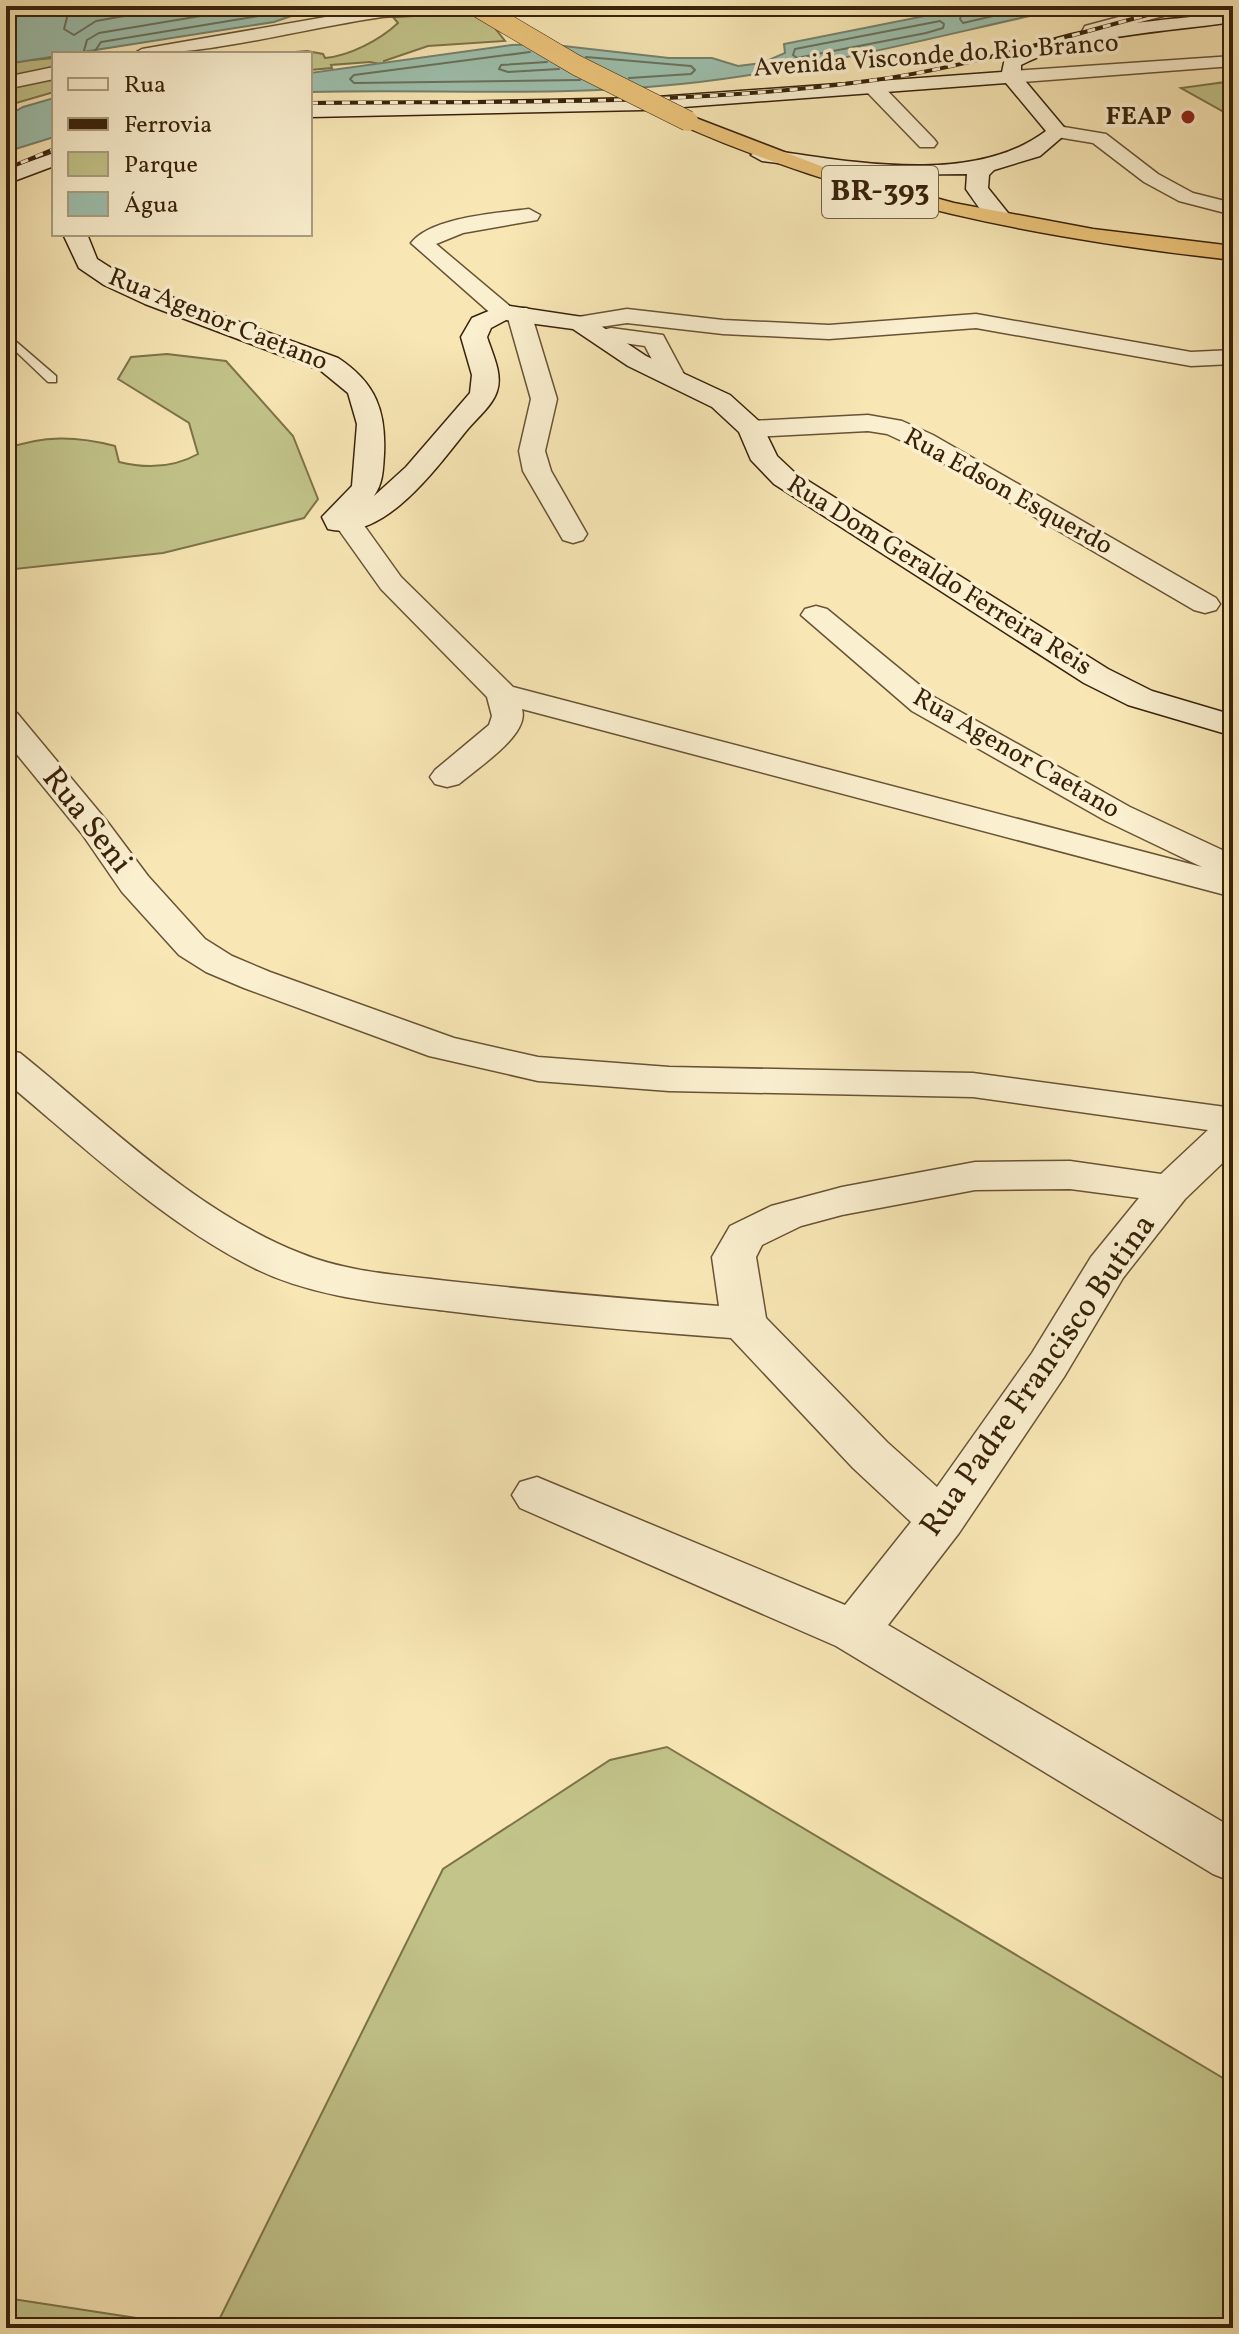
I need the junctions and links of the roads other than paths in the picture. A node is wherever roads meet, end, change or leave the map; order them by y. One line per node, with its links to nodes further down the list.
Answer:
1 (439, 6): 7 (street)
2 (476, 6): 18 (highway, BR-393, bridge)
3 (1180, 6): 6 (street)
4 (1215, 6): 5 (street)
5 (1233, 14): 6 (street)
6 (1087, 40): 9 (street)
7 (153, 52)
8 (1233, 61): 9 (street, Avenida Visconde do Rio Branco)
9 (1012, 69): 12 (street, Avenida Visconde do Rio Branco); 16 (street)
10 (52, 73): 11 (street)
11 (6, 83)
12 (872, 86): 13 (street, Avenida Visconde do Rio Branco); 17 (street)
13 (493, 108): 14 (street); 15 (street)
14 (312, 111)
15 (312, 123)
16 (1058, 132): 20 (street); 22 (street)
17 (927, 143)
18 (762, 155): 20 (street); 24 (highway, BR-393)
19 (52, 160): 21 (street)
20 (986, 166): 24 (street)
21 (6, 177)
22 (1233, 209)
23 (529, 215): 27 (street)
24 (1001, 218): 26 (highway, BR-393)
25 (76, 236): 33 (street, Rua Agenor Caetano)
26 (1233, 253)
27 (511, 312): 28 (street, Rua Dom Geraldo Ferreira Reis); 33 (street); 34 (street)
28 (591, 329): 30 (street); 32 (street, Rua Dom Geraldo Ferreira Reis)
29 (6, 336): 31 (lane)
30 (1233, 357)
31 (52, 379)
32 (751, 429): 35 (street, Rua Edson Esquerdo); 38 (street, Rua Dom Geraldo Ferreira Reis)
33 (348, 523): 37 (street)
34 (573, 534)
35 (1205, 604)
36 (816, 615): 43 (street, Rua Agenor Caetano)
37 (502, 694): 42 (street); 44 (street)
38 (1140, 698): 40 (street, Rua Dom Geraldo Ferreira Reis); 41 (street)
39 (6, 720): 46 (street, Rua Seni)
40 (1233, 726)
41 (1233, 748)
42 (447, 777)
43 (1233, 870)
44 (1233, 886)
45 (6, 1062): 49 (street)
46 (1233, 1121)
47 (1233, 1130): 48 (street, Rua Padre Francisco Butina)
48 (1170, 1189): 49 (street); 51 (street, Rua Padre Francisco Butina)
49 (744, 1323): 51 (street)
50 (537, 1495): 52 (street)
51 (941, 1520): 52 (street, Rua Padre Francisco Butina)
52 (854, 1631): 53 (street)
53 (1233, 1857)

